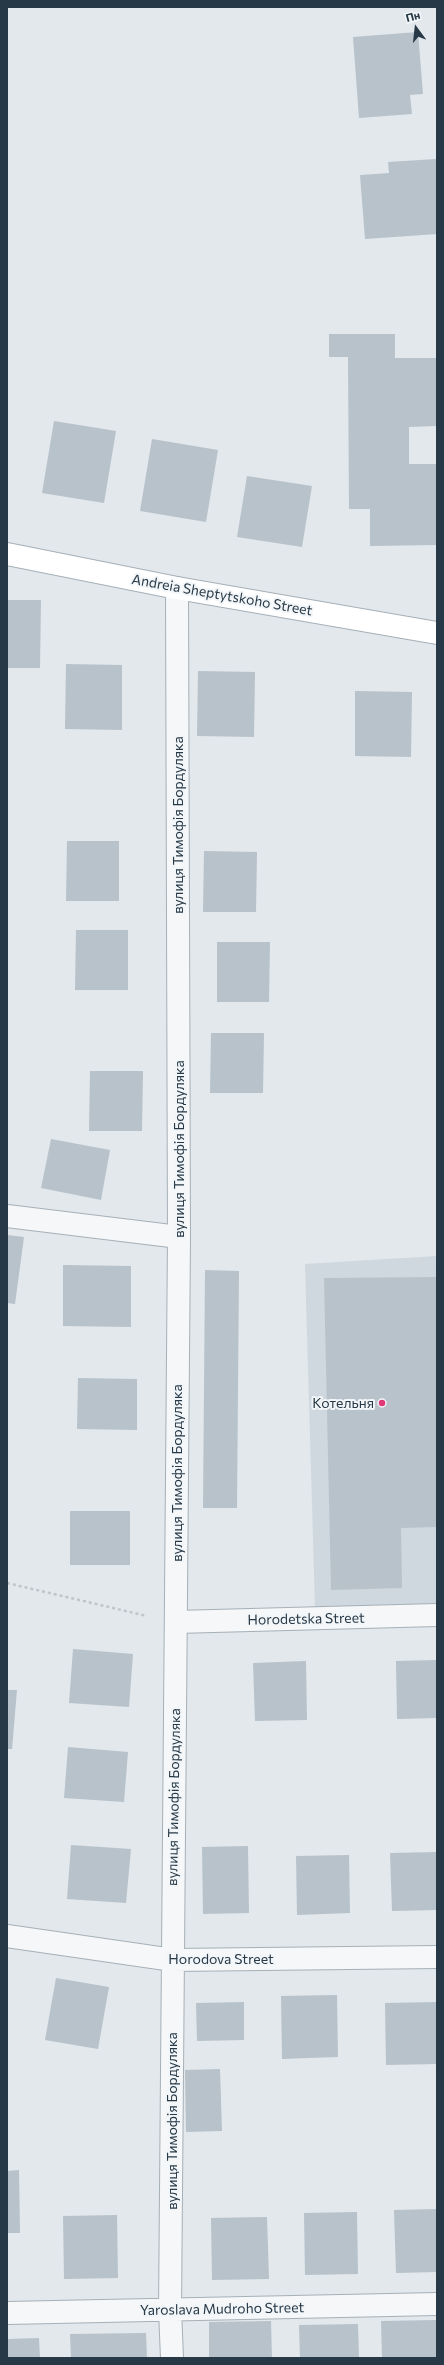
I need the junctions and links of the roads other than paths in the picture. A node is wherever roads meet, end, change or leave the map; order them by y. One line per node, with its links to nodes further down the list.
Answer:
1 (7, 554): 2 (main road, Andreia Sheptytskoho Street)
2 (177, 588): 3 (main road, Andreia Sheptytskoho Street); 5 (street, вулиця Тимофія Бордуляка)
3 (437, 633)
4 (7, 1216): 5 (street)
5 (179, 1237): 7 (street, вулиця Тимофія Бордуляка)
6 (437, 1616): 7 (street, Horodetska Street)
7 (176, 1622): 10 (street, вулиця Тимофія Бордуляка)
8 (7, 1936): 10 (street, Horodova Street)
9 (437, 1957): 10 (street, Horodova Street)
10 (173, 1960): 12 (street, вулиця Тимофія Бордуляка)
11 (437, 2304): 12 (street, Yaroslava Mudroho Street)
12 (170, 2310): 13 (street, Yaroslava Mudroho Street); 14 (street, вулиця Тимофія Бордуляка)
13 (7, 2314)
14 (172, 2358)

